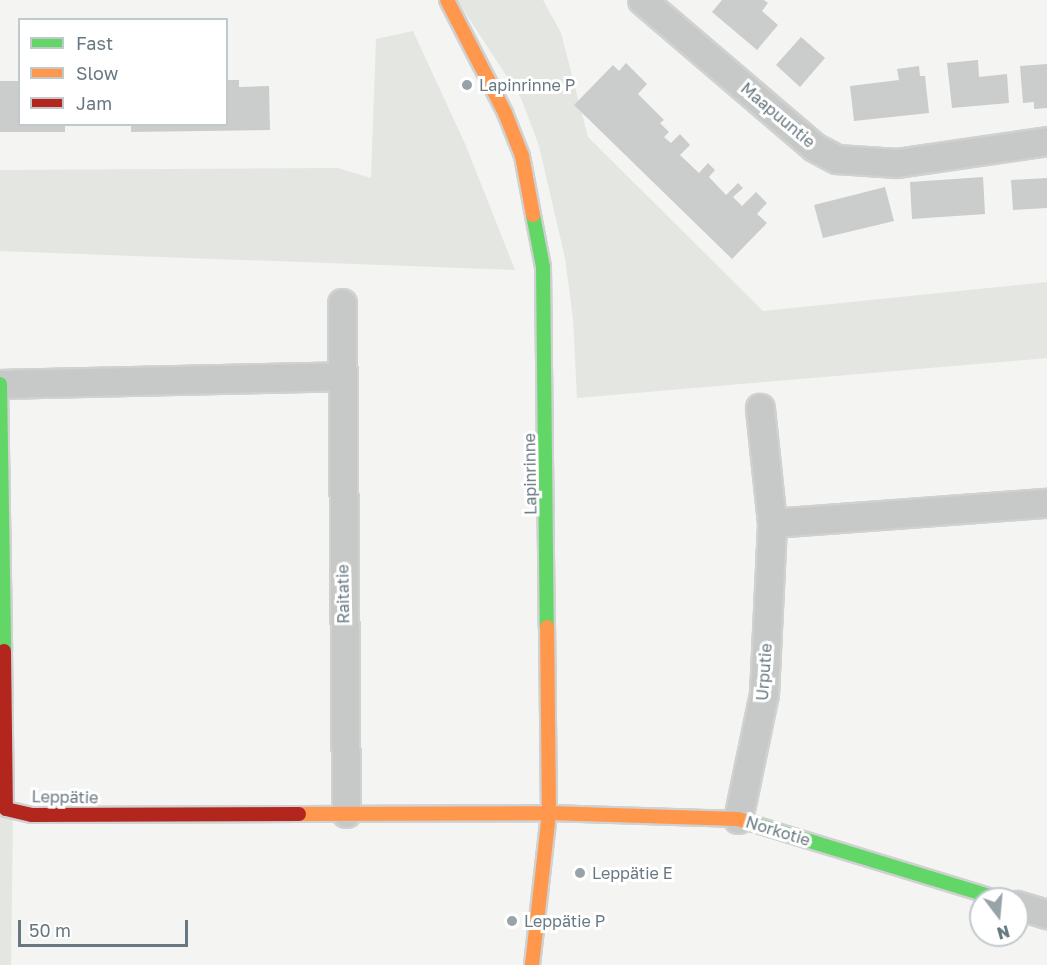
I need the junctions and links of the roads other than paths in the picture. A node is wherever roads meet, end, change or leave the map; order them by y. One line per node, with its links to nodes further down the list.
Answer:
1 (447, 0): 11 (street, Lapinrinne)
2 (642, 0): 3 (street, Maapuuntie)
3 (1047, 141)
4 (342, 303): 5 (street, Raitatie)
5 (340, 376): 6 (street); 10 (street, Raitatie)
6 (0, 384): 10 (street, Leppätie)
7 (760, 408): 9 (street, Urputie)
8 (1047, 503): 9 (street)
9 (772, 523): 12 (street, Urputie)
10 (346, 813): 11 (street, Leppätie)
11 (549, 813): 12 (street, Norkotie); 16 (street, Lapinrinne)
12 (738, 819): 13 (street, Norkotie)
13 (969, 890)
14 (1029, 909): 15 (street)
15 (1047, 914)
16 (532, 965)

